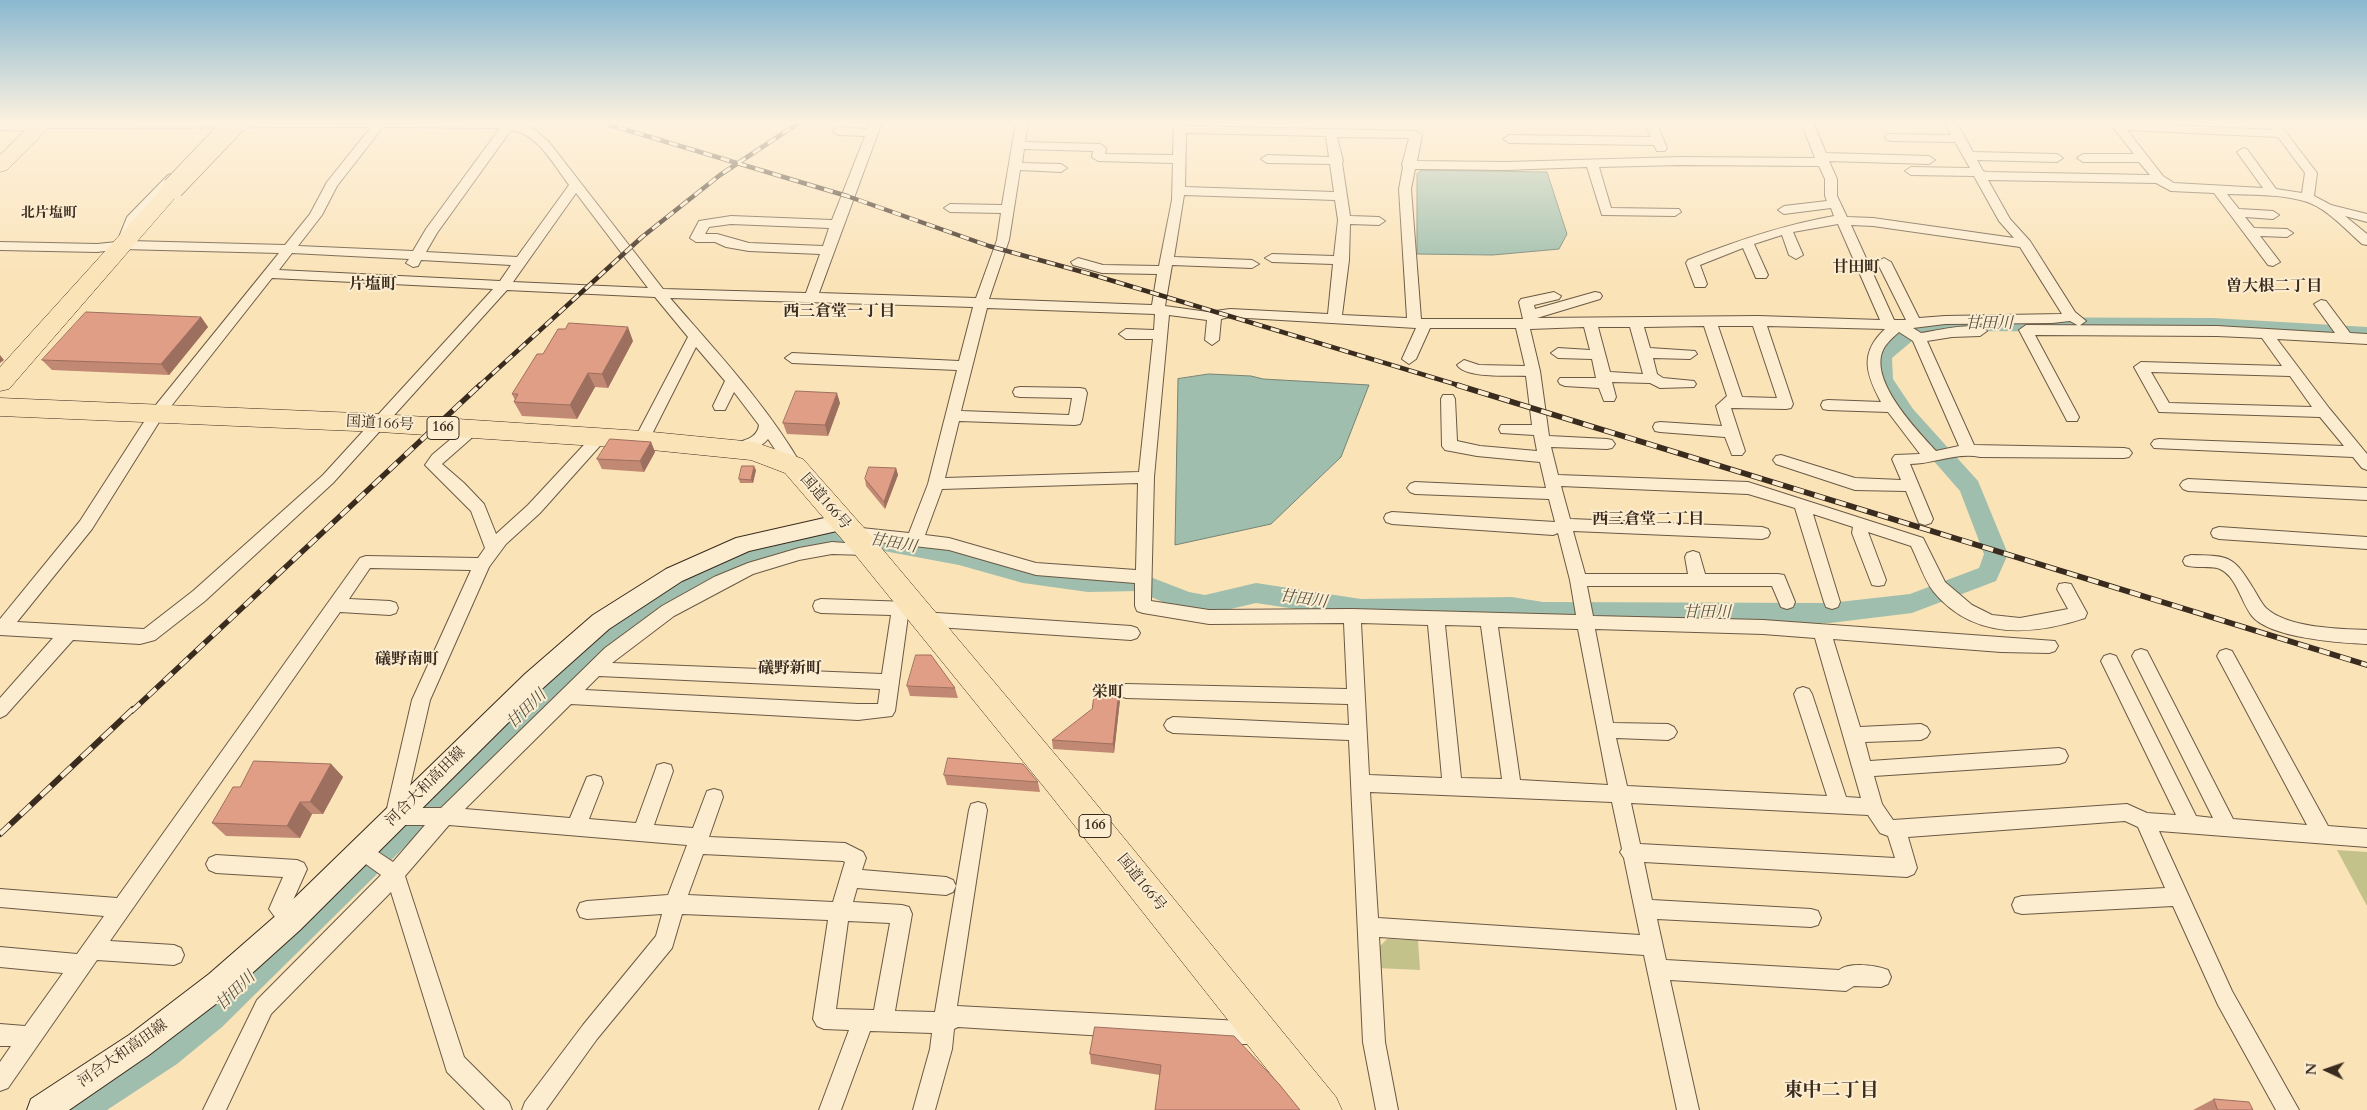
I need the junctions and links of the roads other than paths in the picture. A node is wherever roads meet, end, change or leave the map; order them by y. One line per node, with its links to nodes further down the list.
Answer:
1 (181, 174): 45 (street)
2 (186, 174): 45 (highway, bridge)
3 (192, 174): 45 (street)
4 (340, 174): 47 (street)
5 (473, 174): 50 (street)
6 (567, 174): 20 (street)
7 (856, 174): 38 (street)
8 (1013, 174): 29 (street)
9 (1178, 174): 22 (street)
10 (1338, 174): 24 (street)
11 (1407, 174): 79 (street)
12 (1595, 174): 31 (street)
13 (1829, 174): 26 (street)
14 (1977, 174): 15 (street)
15 (1980, 174): 19 (street); 44 (street)
16 (2156, 174): 19 (street)
17 (2259, 174): 23 (street)
18 (2311, 174): 25 (street)
19 (2159, 178): 21 (street)
20 (575, 185): 53 (street); 64 (street)
21 (2217, 189): 23 (street); 32 (street)
22 (1178, 191): 24 (street); 58 (street)
23 (2272, 192): 25 (street)
24 (1341, 196): 35 (street)
25 (2308, 198): 28 (street)
26 (1835, 204): 30 (street); 36 (street)
27 (950, 208): 29 (street)
28 (2326, 208): 34 (street); 42 (street)
29 (1008, 209): 68 (street)
30 (1784, 210)
31 (1675, 212)
32 (2236, 214): 33 (street); 40 (street)
33 (2273, 215)
34 (2367, 218)
35 (1344, 220): 37 (street); 52 (street)
36 (1842, 221): 39 (street); 44 (street); 81 (street)
37 (1379, 222)
38 (838, 224): 48 (street); 48 (street)
39 (1786, 230): 43 (street); 49 (street)
40 (2250, 232): 41 (street); 56 (street)
41 (2287, 233)
42 (2367, 241)
43 (1747, 242): 60 (street); 62 (street)
44 (2025, 244): 72 (street)
45 (122, 245): 46 (street); 47 (street); 106 (highway)
46 (0, 246)
47 (288, 249): 50 (street); 59 (street)
48 (828, 250): 67 (street)
49 (1796, 255)
50 (418, 256): 53 (street); 61 (street)
51 (1272, 258): 52 (street)
52 (1342, 260): 73 (street)
53 (522, 261): 63 (street)
54 (1078, 262): 58 (street)
55 (1884, 262): 78 (street)
56 (2273, 262)
57 (1252, 264): 58 (street)
58 (1166, 266): 70 (street)
59 (267, 274): 61 (street); 117 (street)
60 (1761, 275)
61 (402, 280): 63 (street)
62 (1700, 284)
63 (503, 286): 64 (street); 121 (street)
64 (659, 293): 67 (street); 87 (street)
65 (1554, 296): 74 (street)
66 (1595, 296): 74 (street)
67 (811, 297): 68 (street)
68 (981, 303): 70 (street); 99 (street)
69 (2321, 304): 89 (street)
70 (1162, 310): 71 (street); 85 (street)
71 (1214, 315): 73 (street); 91 (street)
72 (2073, 317): 78 (street); 82 (street)
73 (1334, 318): 79 (street)
74 (1528, 321): 79 (street); 80 (street); 100 (street)
75 (1709, 321): 76 (street); 77 (street); 111 (street)
76 (1758, 321): 81 (street); 111 (street)
77 (1636, 322): 80 (street); 93 (street)
78 (1915, 323): 81 (street)
79 (1419, 324): 97 (street)
80 (1590, 324): 95 (street)
81 (1894, 325): 88 (street); 115 (street)
82 (2093, 329): 83 (street); 86 (street)
83 (2026, 330): 88 (street); 119 (street)
84 (1126, 334): 85 (street)
85 (1161, 335): 140 (street)
86 (2267, 335): 89 (street); 101 (street)
87 (697, 336): 104 (street); 128 (street)
88 (1919, 338): 132 (street)
89 (2346, 338): 90 (street)
90 (2367, 339)
91 (1212, 340)
92 (1558, 353): 95 (street)
93 (1644, 353): 94 (street); 102 (street)
94 (1690, 354)
95 (1598, 355): 103 (street)
96 (792, 358): 99 (street)
97 (1409, 359)
98 (1464, 365): 100 (street)
99 (964, 366): 118 (street)
100 (1533, 371): 126 (street)
101 (2294, 371): 116 (street); 116 (street)
102 (1651, 377): 103 (street); 107 (street)
103 (1604, 380): 105 (street); 109 (street)
104 (732, 381): 113 (street); 120 (street)
105 (1565, 381)
106 (0, 384)
107 (1689, 384)
108 (1020, 392): 118 (street)
109 (1609, 398)
110 (1448, 399): 136 (street)
111 (1730, 401): 125 (street)
112 (1828, 405): 115 (street)
113 (720, 406)
114 (0, 407): 117 (highway, 国道166号 / 166)
115 (1891, 407): 135 (street)
116 (2324, 412): 137 (street)
117 (156, 415): 121 (highway, 国道166号 / 166); 176 (street)
118 (952, 416): 141 (street)
119 (2072, 417)
120 (767, 423): 131 (street); 139 (street)
121 (380, 424): 124 (highway, 国道166号 / 166); 178 (street)
122 (1660, 427): 125 (street)
123 (1506, 429): 126 (street)
124 (470, 431): 127 (highway, 国道166号 / 166); 157 (street)
125 (1731, 432): 133 (street)
126 (1541, 436): 129 (street); 136 (street)
127 (599, 438): 128 (highway, 国道166号 / 166); 157 (street)
128 (642, 440): 131 (highway, 国道166号 / 166)
129 (1607, 444)
130 (2160, 444): 137 (street)
131 (726, 448): 139 (highway, 国道166号 / 166)
132 (1968, 449): 134 (street); 135 (street)
133 (1737, 451)
134 (2124, 453)
135 (1932, 457): 143 (street)
136 (1546, 458): 144 (street)
137 (2362, 458)
138 (1781, 460): 143 (street)
139 (794, 466): 154 (highway, 国道166号 / 166)
140 (1146, 478): 141 (street); 161 (street)
141 (936, 484): 155 (street)
142 (2188, 485): 146 (street)
143 (1911, 486): 149 (street)
144 (1554, 487): 145 (street); 147 (street); 151 (street)
145 (1415, 488)
146 (2367, 494)
147 (1802, 505): 150 (street); 167 (street)
148 (1392, 518): 151 (street)
149 (1925, 518)
150 (1862, 523): 164 (street); 165 (street)
151 (1563, 525): 152 (street); 162 (street)
152 (1762, 532)
153 (2219, 533): 156 (street)
154 (856, 537): 155 (street); 171 (highway, 国道166号 / 166); 185 (street); 211 (main road, 河合大和高田線)
155 (915, 539): 161 (street)
156 (2367, 543)
157 (493, 549): 160 (street)
158 (1693, 557): 163 (street)
159 (2191, 561): 180 (street)
160 (482, 564): 168 (street); 211 (street)
161 (1144, 577): 172 (street)
162 (1578, 580): 163 (street); 175 (street)
163 (1698, 580): 166 (street)
164 (1878, 580)
165 (2066, 590)
166 (1787, 602)
167 (1832, 602)
168 (335, 605): 170 (street); 231 (street)
169 (821, 606): 171 (street)
170 (390, 608)
171 (912, 612): 179 (street); 186 (street); 246 (highway, 国道166号 / 166)
172 (1352, 616): 173 (street); 190 (street)
173 (1436, 620): 174 (street); 203 (street)
174 (1489, 621): 175 (street); 204 (street)
175 (1585, 624): 177 (street); 193 (street)
176 (1, 628): 178 (street)
177 (1822, 631): 181 (street); 197 (street)
178 (68, 633): 191 (street)
179 (1131, 633)
180 (2367, 637)
181 (2049, 646)
182 (2141, 656): 215 (street)
183 (2226, 656): 218 (street)
184 (2110, 661): 213 (street)
185 (596, 669): 186 (street); 189 (street)
186 (890, 682): 189 (street)
187 (1126, 691): 190 (street)
188 (1803, 694): 207 (street)
189 (566, 696): 210 (street)
190 (1357, 697): 194 (street)
191 (0, 710)
192 (1173, 725): 194 (street)
193 (1606, 730): 195 (street); 205 (street)
194 (1359, 732): 202 (street)
195 (1668, 732)
196 (1920, 732): 197 (street)
197 (1852, 735): 199 (street)
198 (2059, 756): 199 (street)
199 (1864, 769): 208 (street)
200 (664, 771): 217 (street)
201 (594, 783): 214 (street)
202 (1360, 783): 203 (street); 237 (street)
203 (1452, 786): 204 (street)
204 (1512, 788): 205 (street)
205 (1620, 794): 207 (street); 221 (street)
206 (714, 797): 220 (street)
207 (1839, 805): 208 (street)
208 (1873, 807): 216 (street)
209 (978, 810): 245 (street)
210 (440, 816): 211 (street); 214 (street); 224 (street)
211 (402, 817): 222 (main road, 河合大和高田線)
212 (2145, 821): 213 (street); 216 (street); 227 (street)
213 (2190, 824): 215 (street)
214 (576, 827): 217 (street)
215 (2226, 827): 218 (street)
216 (1896, 829): 221 (street)
217 (642, 832): 220 (street)
218 (2322, 834): 219 (street)
219 (2367, 838)
220 (698, 841): 225 (street); 229 (street)
221 (1630, 852): 232 (street)
222 (366, 853): 224 (street); 236 (main road, 河合大和高田線)
223 (216, 864): 236 (street)
224 (390, 871): 251 (street); 252 (street)
225 (850, 878): 226 (street); 234 (street)
226 (946, 886)
227 (2179, 896): 230 (street); 259 (street)
228 (0, 898): 231 (street)
229 (675, 904): 233 (street); 234 (street); 253 (street)
230 (2022, 905)
231 (122, 908): 241 (street)
232 (1644, 909): 235 (street); 238 (street)
233 (587, 910)
234 (841, 911): 244 (street); 244 (street)
235 (1811, 918)
236 (290, 921): 250 (main road, 河合大和高田線)
237 (1369, 927): 238 (street); 257 (street)
238 (1652, 946): 242 (street)
239 (174, 956): 241 (street)
240 (0, 957): 241 (street)
241 (88, 958): 248 (street)
242 (1657, 969): 243 (street); 258 (street)
243 (1881, 978)
244 (873, 1019): 245 (street); 254 (street)
245 (944, 1023): 246 (street); 255 (street)
246 (1261, 1033): 256 (highway, 国道166号 / 166)
247 (0, 1034): 248 (street)
248 (31, 1037): 249 (street)
249 (0, 1080)
250 (42, 1110)
251 (214, 1110)
252 (501, 1110)
253 (533, 1110)
254 (830, 1110)
255 (924, 1110)
256 (1323, 1110)
257 (1388, 1110)
258 (1688, 1110)
259 (2288, 1110)

